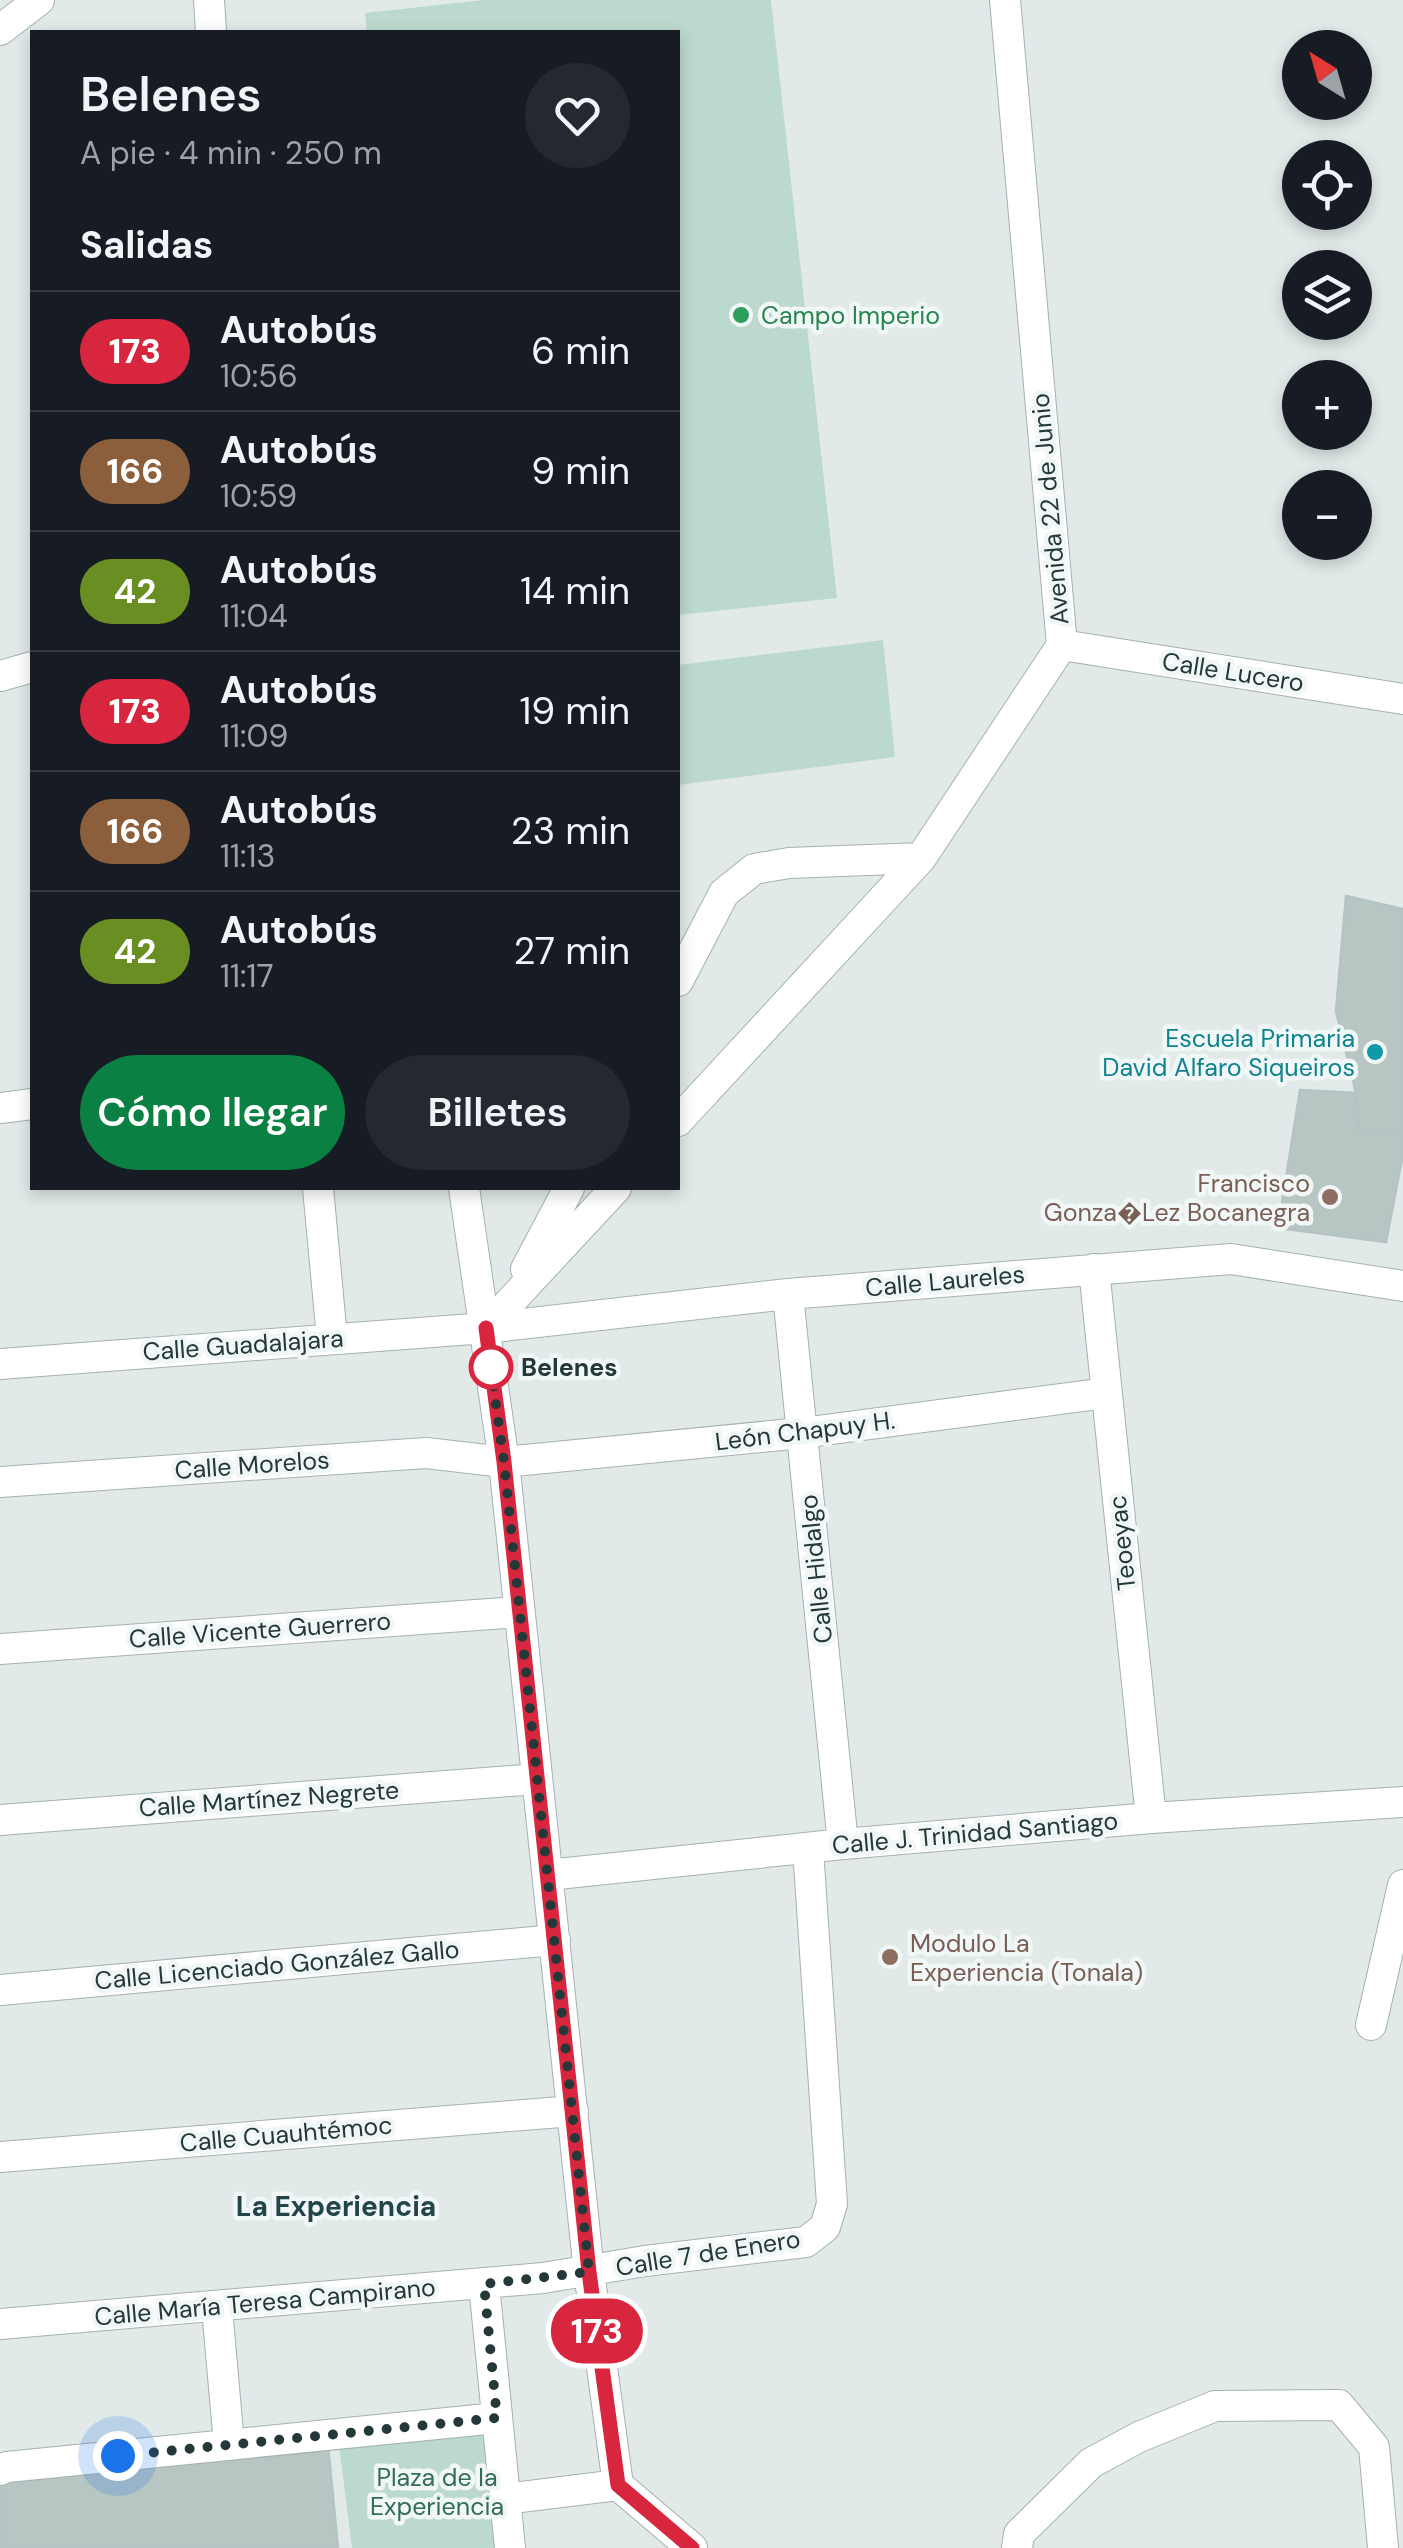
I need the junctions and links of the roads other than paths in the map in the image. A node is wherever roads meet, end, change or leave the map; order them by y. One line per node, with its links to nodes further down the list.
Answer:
1 (39, 0): 4 (street)
2 (209, 0): 5 (street)
3 (1005, 0): 6 (street, Avenida 22 de Junio)
4 (0, 30)
5 (212, 30)
6 (1062, 645): 9 (street, Calle Lucero); 10 (street, Avenida 22 de Junio)
7 (30, 668): 8 (street)
8 (0, 676)
9 (1403, 699)
10 (921, 858): 11 (street); 14 (street, Avenida 22 de Junio)
11 (680, 976)
12 (30, 1104): 13 (street)
13 (0, 1108)
14 (680, 1119)
15 (318, 1190): 24 (street)
16 (464, 1190): 23 (street)
17 (568, 1190): 22 (street)
18 (614, 1190): 22 (street)
19 (1094, 1269): 20 (street, Calle Laureles); 21 (street, Calle Laureles); 26 (street, Teoeyac)
20 (1403, 1286)
21 (788, 1294): 23 (street, Calle Laureles); 27 (street, Calle Hidalgo)
22 (507, 1305): 23 (street)
23 (486, 1328): 24 (street, Calle Guadalajara); 28 (street)
24 (332, 1338): 25 (street, Calle Guadalajara)
25 (0, 1364)
26 (1106, 1393): 27 (street, León Chapuy H.); 34 (street, Teoeyac)
27 (802, 1433): 28 (street, León Chapuy H.); 36 (street, Calle Hidalgo)
28 (504, 1462): 29 (street, Calle Morelos); 30 (street)
29 (0, 1482)
30 (520, 1612): 31 (street, Calle Vicente Guerrero); 32 (street)
31 (0, 1649)
32 (537, 1779): 35 (street, Calle Martínez Negrete); 38 (street)
33 (1403, 1802): 34 (street, Calle J. Trinidad Santiago)
34 (1151, 1818): 36 (street, Calle J. Trinidad Santiago)
35 (0, 1820)
36 (843, 1844): 37 (street, Calle J. Trinidad Santiago)
37 (808, 1849): 38 (street, Calle J. Trinidad Santiago); 45 (street, Calle 7 de Enero)
38 (548, 1875): 40 (street)
39 (1403, 1885): 42 (street)
40 (555, 1940): 41 (street, Calle Licenciado González Gallo); 43 (street)
41 (0, 1990)
42 (1371, 2025)
43 (573, 2111): 44 (street, Calle Cuauhtémoc); 45 (street)
44 (0, 2157)
45 (589, 2272): 46 (street, Calle María Teresa Campirano); 52 (street)
46 (484, 2284): 47 (street, Calle María Teresa Campirano); 49 (street)
47 (216, 2308): 48 (street, Calle María Teresa Campirano); 50 (street)
48 (0, 2324)
49 (497, 2418): 50 (street); 53 (street)
50 (229, 2444): 51 (street)
51 (0, 2470)
52 (618, 2485): 53 (street); 55 (street)
53 (506, 2499): 54 (street)
54 (510, 2548)
55 (692, 2548)
56 (1017, 2548): 57 (street)
57 (1384, 2548)

